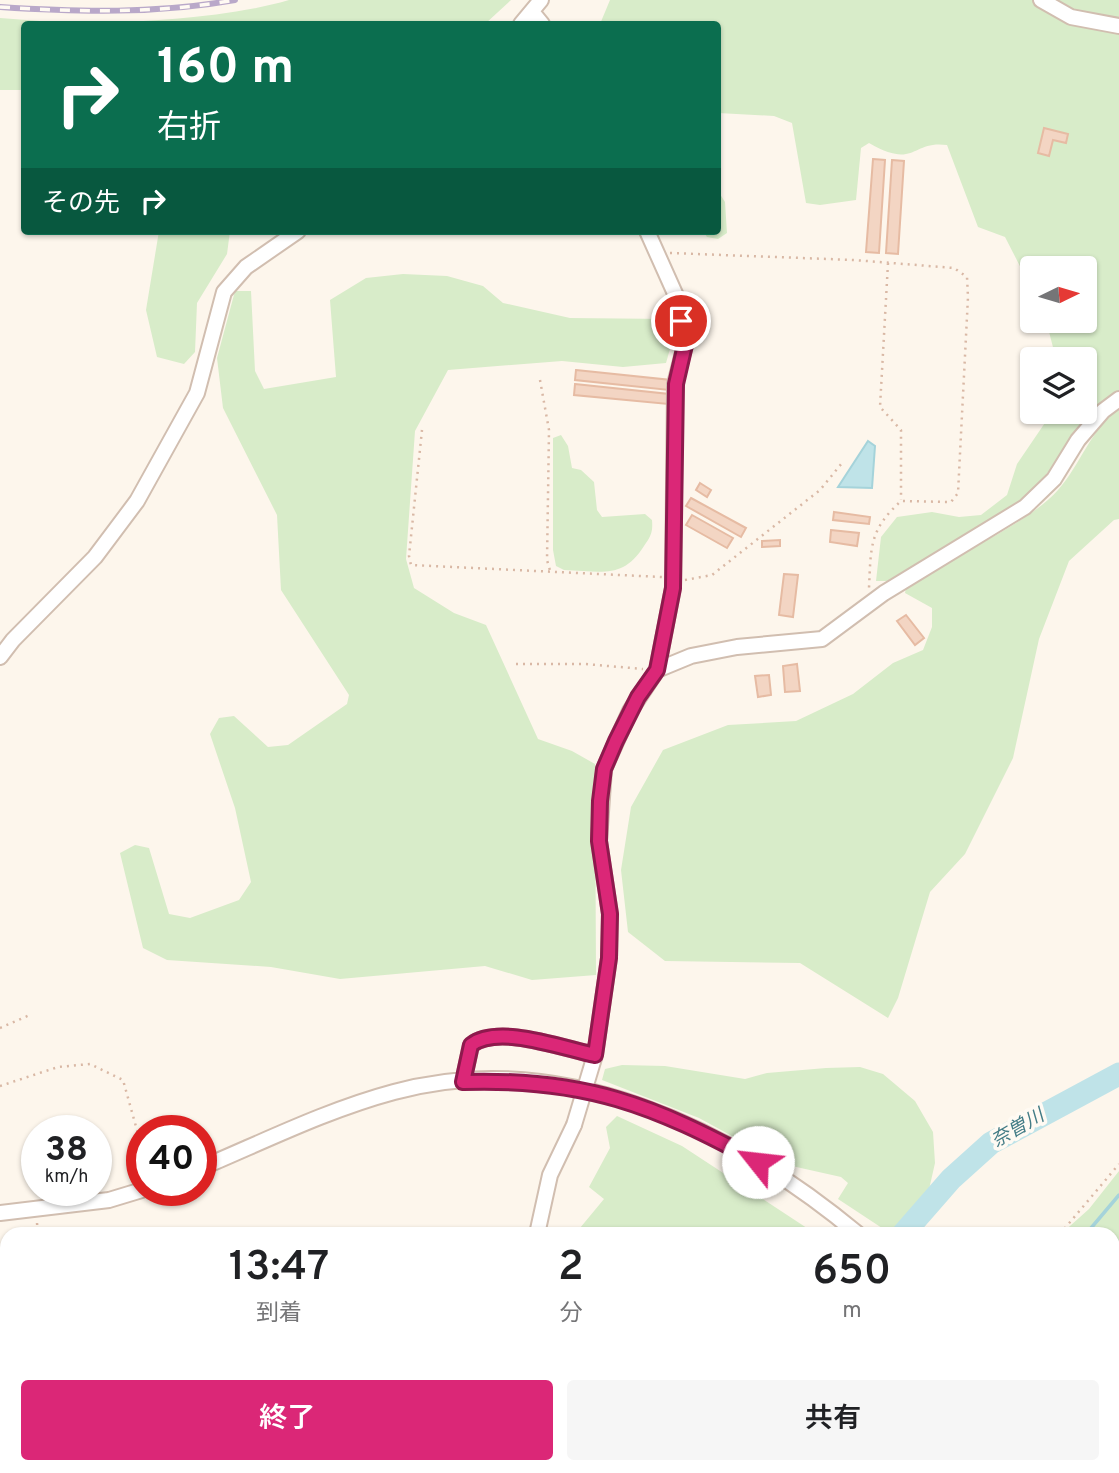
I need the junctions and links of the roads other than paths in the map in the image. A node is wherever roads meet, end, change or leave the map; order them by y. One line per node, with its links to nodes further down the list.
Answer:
1 (1041, 0): 2 (street)
2 (1119, 26)
3 (292, 235): 6 (street)
4 (649, 235): 7 (street)
5 (1119, 399): 7 (street)
6 (0, 657)
7 (657, 670): 8 (street)
8 (595, 1055): 9 (street); 13 (street, bridge)
9 (463, 1082): 10 (street); 14 (street)
10 (217, 1161)
11 (126, 1195): 12 (street)
12 (0, 1213)
13 (539, 1227)
14 (850, 1227)

